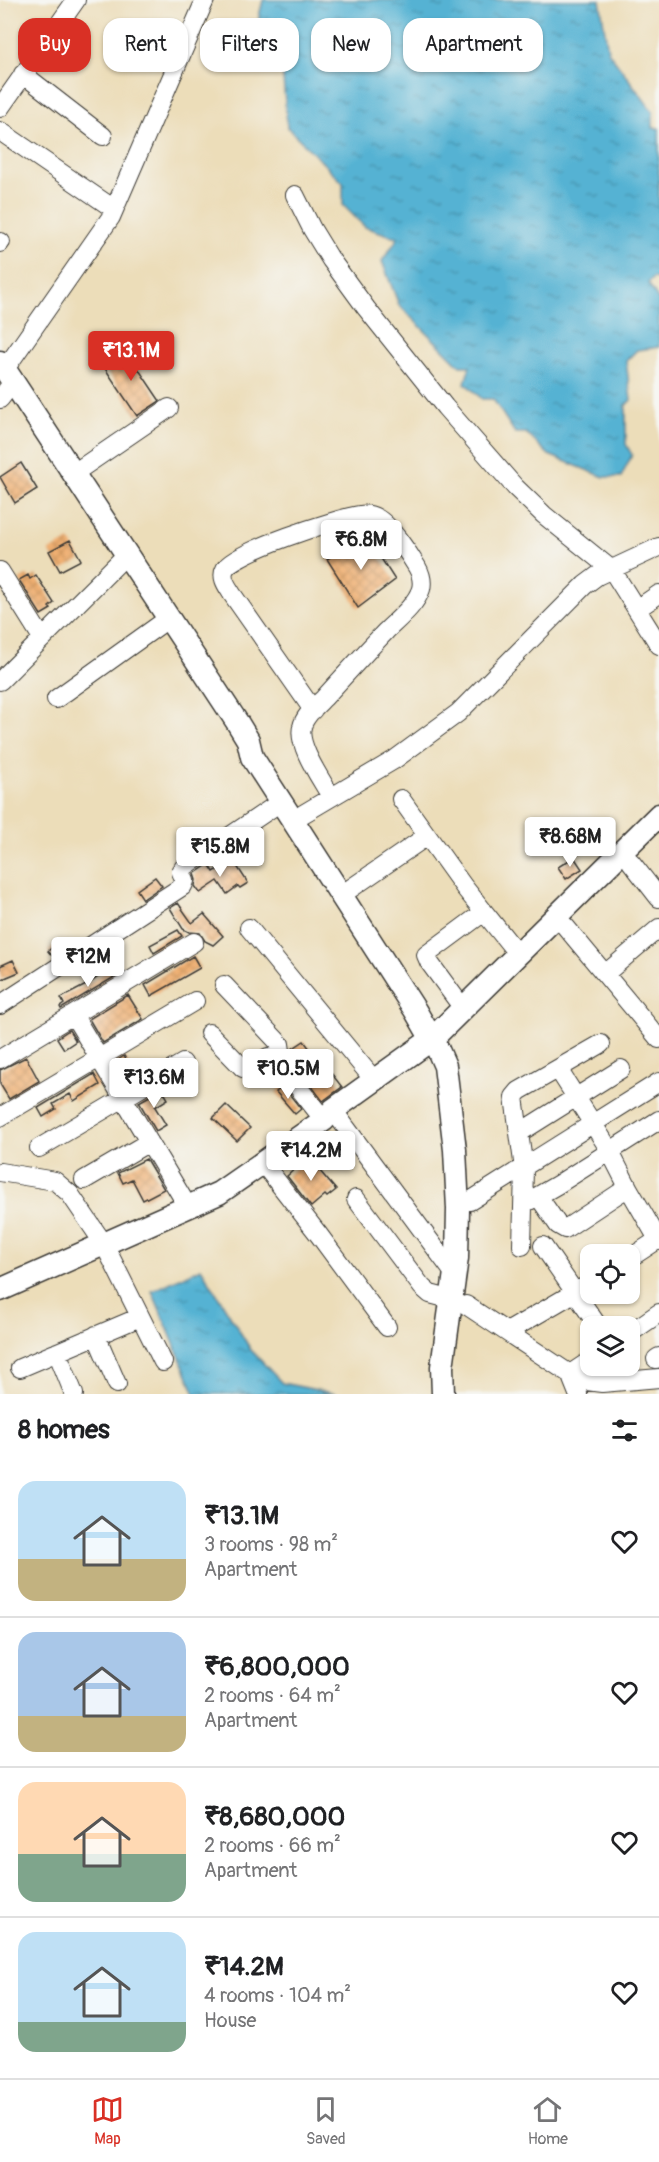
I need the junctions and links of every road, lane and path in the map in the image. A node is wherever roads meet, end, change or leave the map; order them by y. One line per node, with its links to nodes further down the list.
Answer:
1 (76, 0): 3 (street)
2 (205, 0): 8 (street)
3 (23, 74): 4 (street); 6 (street)
4 (0, 108)
5 (0, 131): 8 (street)
6 (103, 136)
7 (295, 195): 14 (street)
8 (114, 209): 9 (street)
9 (5, 378): 11 (main road)
10 (169, 408): 11 (street)
11 (74, 473): 13 (main road)
12 (659, 547): 14 (street)
13 (127, 554): 18 (main road); 19 (street)
14 (612, 570): 17 (street); 25 (street)
15 (0, 571): 19 (street)
16 (659, 594): 17 (street)
17 (637, 609): 20 (street)
18 (169, 618): 22 (street); 24 (main road)
19 (42, 638): 21 (street)
20 (659, 645)
21 (0, 681)
22 (56, 699)
23 (313, 710): 23 (street); 25 (street)
24 (248, 740): 27 (main road); 28 (main road)
25 (331, 797): 28 (street)
26 (401, 799): 31 (street)
27 (282, 801): 44 (street); 49 (main road)
28 (303, 814): 33 (main road)
29 (659, 815): 40 (main road)
30 (659, 834): 32 (main road)
31 (428, 836): 33 (street); 35 (street)
32 (631, 862): 34 (street); 36 (main road)
33 (350, 889): 49 (main road)
34 (659, 898)
35 (484, 912): 40 (street); 45 (street)
36 (565, 926): 41 (street); 49 (main road)
37 (249, 928): 57 (street)
38 (659, 928): 41 (street)
39 (194, 942): 46 (street)
40 (517, 953): 45 (main road)
41 (606, 974): 48 (street)
42 (224, 985): 52 (street)
43 (195, 1001): 51 (street)
44 (0, 1005)
45 (462, 1007): 49 (main road)
46 (74, 1016): 51 (street); 53 (street)
47 (209, 1033): 52 (street)
48 (659, 1039)
49 (439, 1040): 57 (main road); 61 (main road); 76 (main road); 83 (main road)
50 (601, 1044): 55 (street)
51 (99, 1058): 60 (street); 62 (street)
52 (274, 1058): 61 (street)
53 (0, 1059)
54 (183, 1063): 60 (street)
55 (558, 1069): 59 (street); 65 (street)
56 (621, 1069): 59 (street)
57 (374, 1080): 61 (main road)
58 (659, 1082): 64 (street)
59 (576, 1097): 64 (street); 65 (street)
60 (122, 1099): 66 (street); 67 (street)
61 (331, 1116): 69 (main road); 83 (street)
62 (0, 1117)
63 (659, 1120): 68 (street)
64 (592, 1124): 68 (street); 70 (street)
65 (519, 1133): 70 (street)
66 (149, 1142): 72 (street); 77 (street)
67 (39, 1148)
68 (610, 1152): 73 (street); 75 (street)
69 (262, 1162): 77 (main road); 91 (street)
70 (524, 1169): 75 (street); 76 (street)
71 (0, 1172): 79 (street)
72 (84, 1180)
73 (629, 1189): 75 (street); 78 (street)
74 (356, 1199): 87 (street)
75 (530, 1200): 80 (street)
76 (470, 1201): 87 (main road)
77 (188, 1207): 79 (main road)
78 (659, 1240): 82 (street)
79 (104, 1244): 85 (main road); 89 (street)
80 (522, 1246)
81 (543, 1246): 84 (street)
82 (640, 1252)
83 (456, 1276): 87 (main road)
84 (580, 1285)
85 (0, 1290)
86 (580, 1290): 92 (street)
87 (459, 1302): 92 (street); 102 (main road)
88 (659, 1313): 90 (street)
89 (140, 1317): 93 (street); 95 (street)
90 (640, 1326)
91 (387, 1327)
92 (507, 1332): 98 (street)
93 (96, 1335): 94 (street); 100 (street)
94 (57, 1352): 97 (street); 101 (street)
95 (163, 1362)
96 (580, 1367): 98 (street)
97 (20, 1368)
98 (570, 1374): 99 (street); 103 (street)
99 (659, 1378)
100 (117, 1384)
101 (74, 1394)
102 (443, 1394)
103 (578, 1394)

